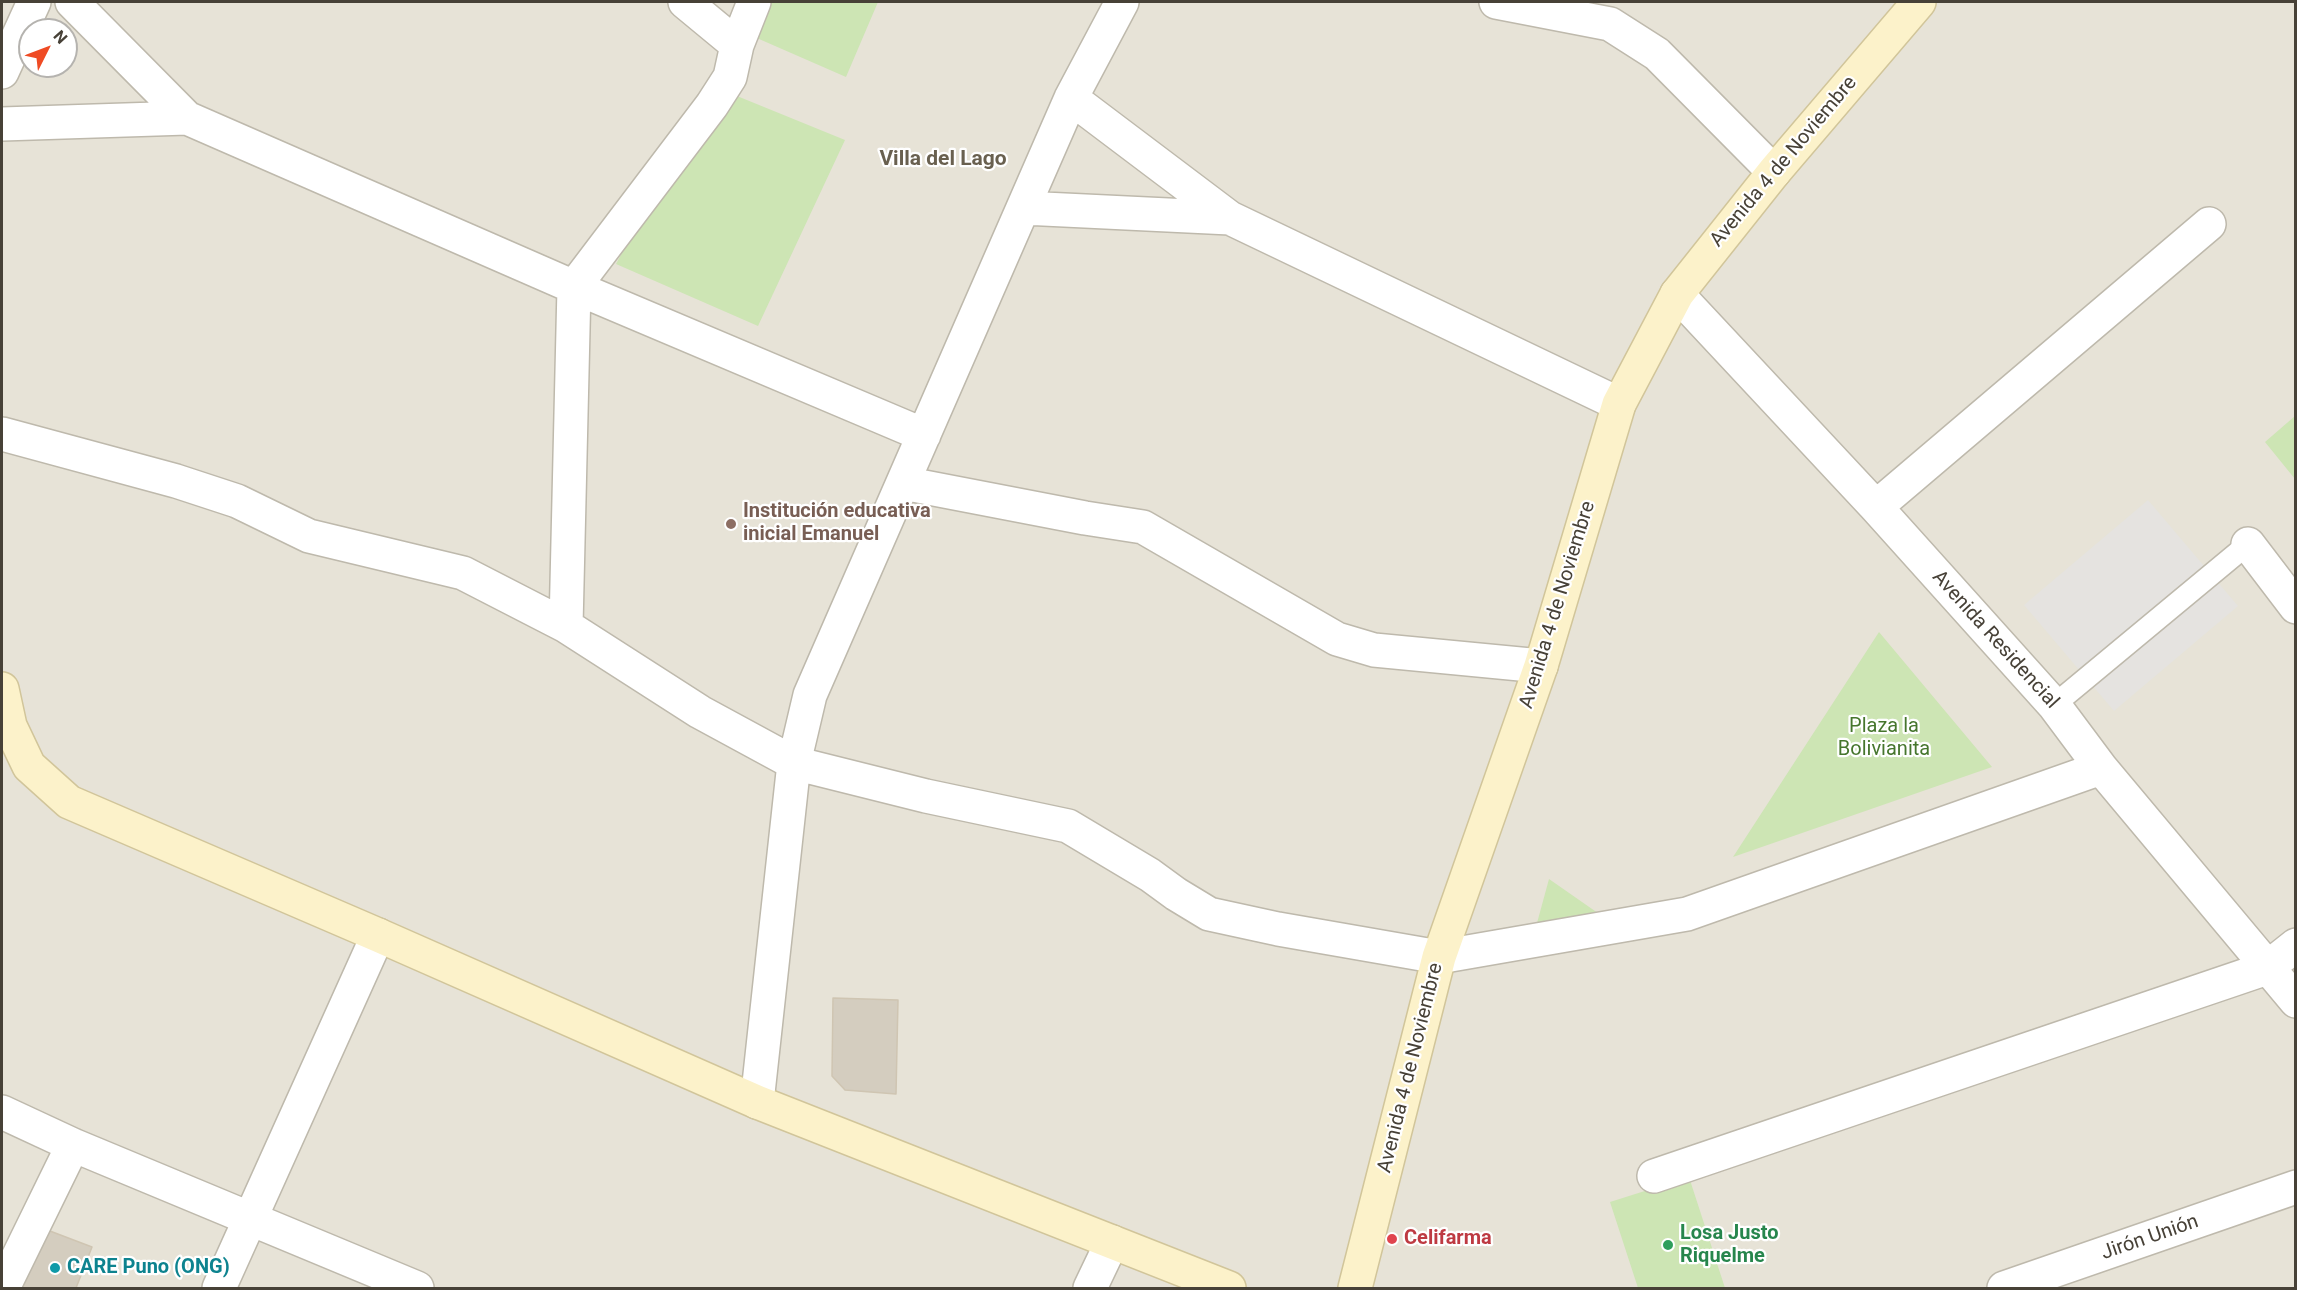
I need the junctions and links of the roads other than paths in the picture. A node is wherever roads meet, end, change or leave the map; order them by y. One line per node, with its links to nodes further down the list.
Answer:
1 (34, 2): 9 (street)
2 (72, 2): 11 (street)
3 (685, 2): 8 (street)
4 (754, 2): 8 (street)
5 (1122, 2): 10 (street)
6 (1496, 2): 13 (street)
7 (1919, 2): 13 (street, Avenida 4 de Noviembre)
8 (737, 45): 17 (street)
9 (2, 72)
10 (1071, 98): 14 (street); 15 (street)
11 (187, 118): 12 (street); 17 (street)
12 (2, 124)
13 (1774, 172): 18 (street, Avenida 4 de Noviembre)
14 (1023, 208): 15 (street); 21 (street)
15 (1230, 218): 19 (street)
16 (2209, 224): 23 (street)
17 (574, 287): 21 (street); 26 (street)
18 (1677, 294): 19 (street, Avenida 4 de Noviembre); 23 (street, Avenida Residencial)
19 (1619, 404): 27 (street, Avenida 4 de Noviembre)
20 (2, 434): 26 (street)
21 (924, 435): 22 (street)
22 (903, 483): 27 (street); 30 (street)
23 (1876, 507): 29 (street, Avenida Residencial)
24 (2248, 544): 25 (street); 29 (lane)
25 (2295, 607)
26 (566, 626): 30 (street)
27 (1541, 666): 34 (street, Avenida 4 de Noviembre)
28 (2, 689): 32 (street)
29 (2054, 705): 31 (street, Avenida Residencial)
30 (794, 763): 34 (street); 37 (street)
31 (2100, 768): 34 (street); 35 (street, Avenida Residencial)
32 (378, 935): 37 (street); 42 (street)
33 (2295, 945): 35 (street)
34 (1439, 957): 49 (street, Avenida 4 de Noviembre)
35 (2267, 968): 36 (street, Avenida Residencial); 40 (street)
36 (2295, 1001)
37 (757, 1102): 43 (street)
38 (2, 1112): 39 (street)
39 (73, 1145): 42 (street); 44 (street)
40 (1654, 1176)
41 (2295, 1187): 50 (street, Jirón Unión)
42 (250, 1219): 45 (street); 46 (street)
43 (1112, 1242): 47 (street); 48 (street)
44 (3, 1288)
45 (219, 1288)
46 (417, 1288)
47 (1090, 1288)
48 (1229, 1288)
49 (1355, 1288)
50 (2004, 1288)

